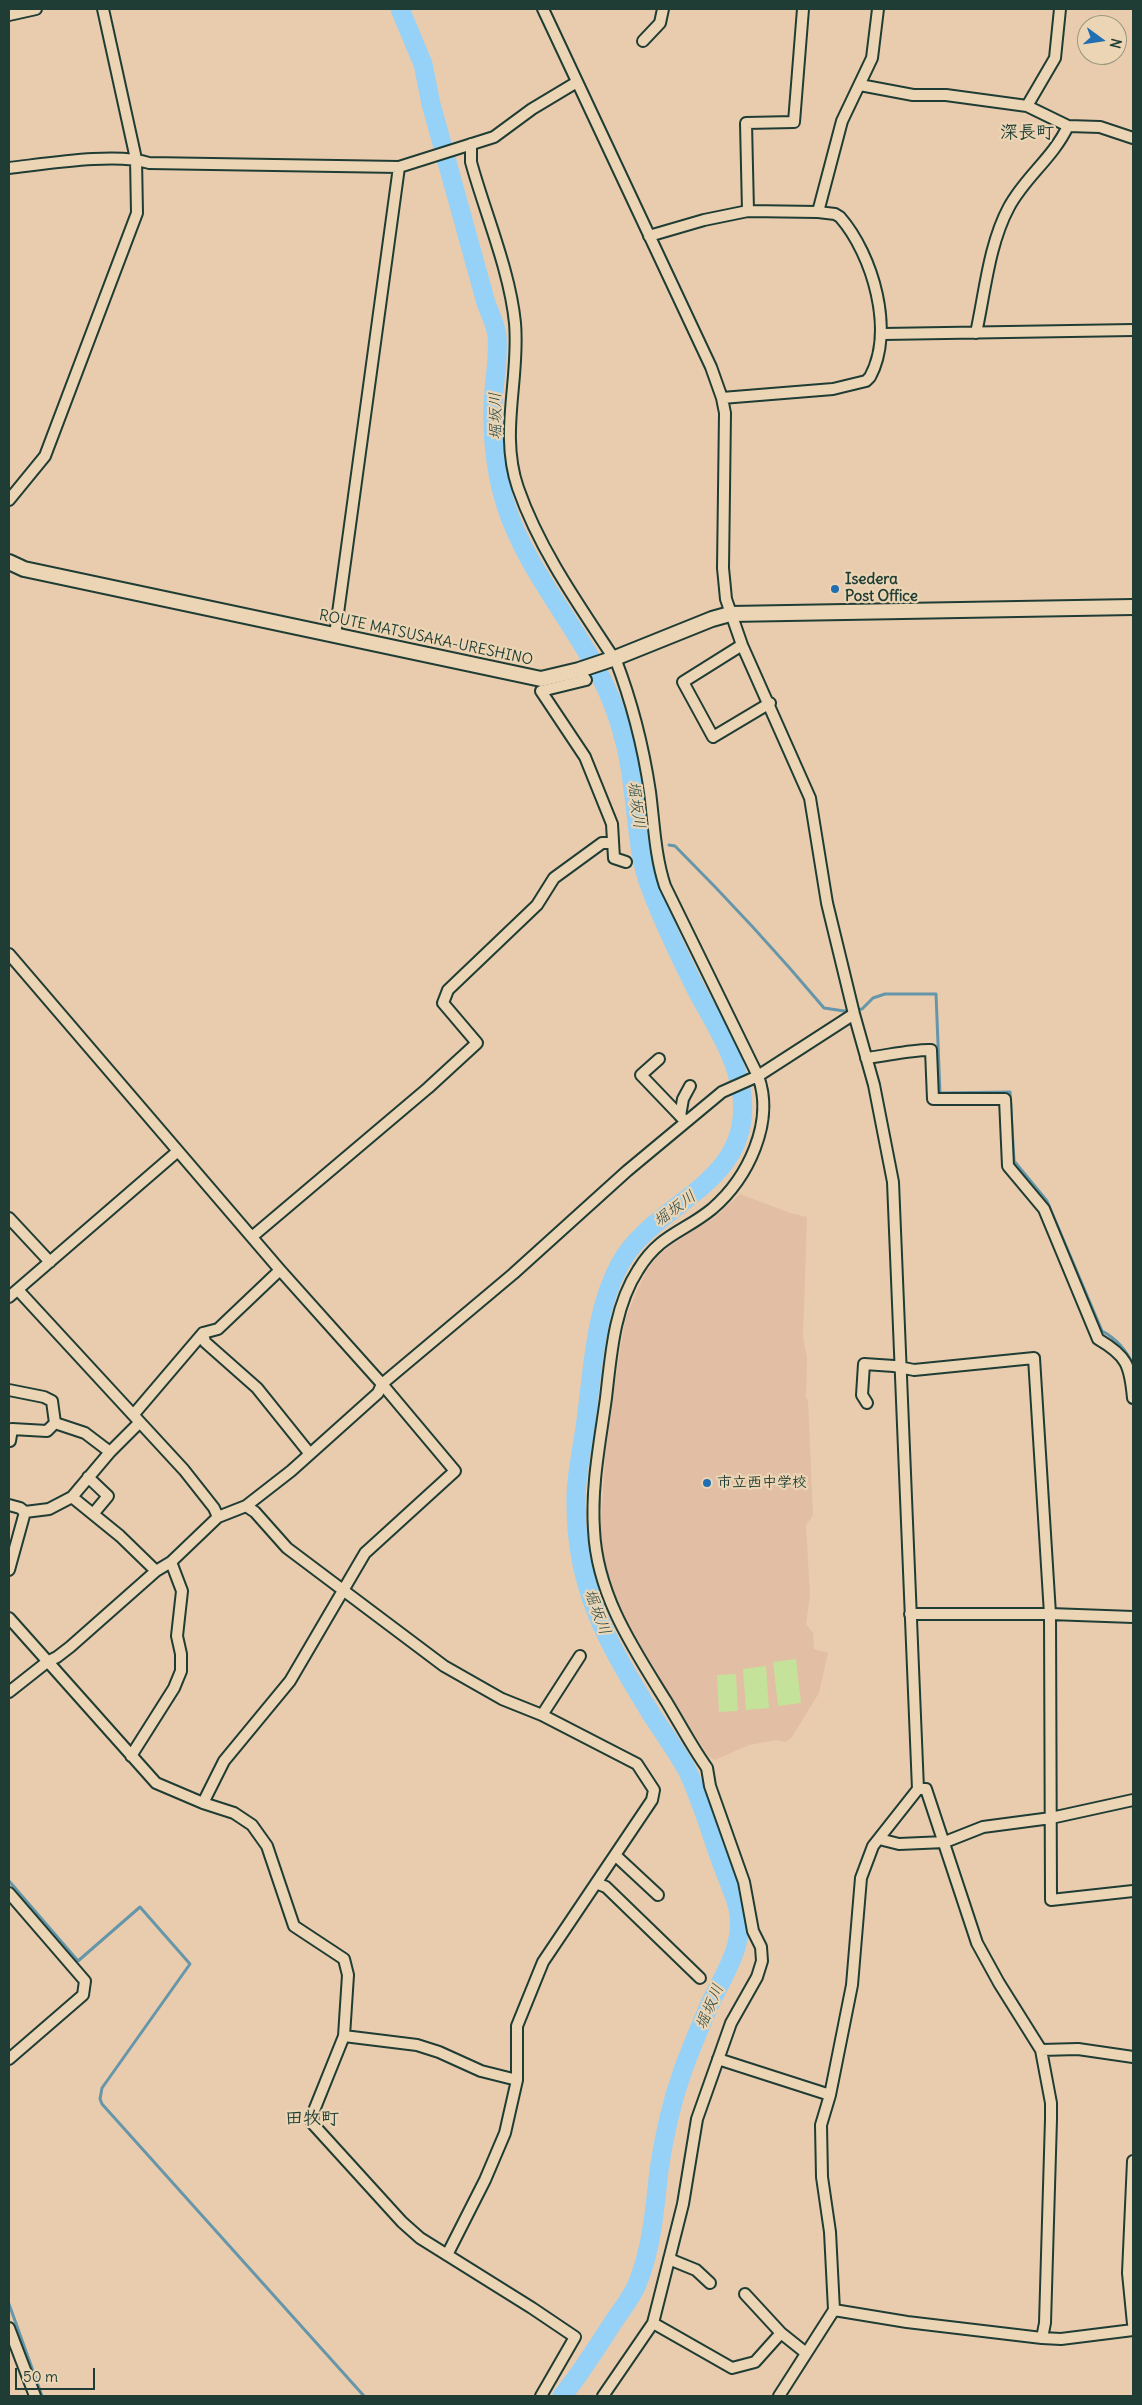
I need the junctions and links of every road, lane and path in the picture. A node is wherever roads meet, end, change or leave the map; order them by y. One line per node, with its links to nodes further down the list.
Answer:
1 (36, 9): 8 (street)
2 (103, 9): 16 (street)
3 (544, 9): 10 (street)
4 (663, 9): 9 (street)
5 (803, 9): 19 (street)
6 (878, 9): 11 (street)
7 (1060, 9): 12 (street)
8 (9, 15)
9 (643, 41)
10 (577, 82): 15 (street); 21 (street)
11 (860, 86): 12 (street); 20 (street)
12 (1027, 106): 13 (street)
13 (1068, 126): 14 (street); 23 (street)
14 (1133, 138)
15 (468, 146): 17 (street); 32 (street)
16 (136, 159): 17 (street); 18 (street); 26 (street)
17 (399, 167): 30 (street)
18 (9, 168)
19 (748, 211): 20 (street); 21 (street)
20 (818, 212): 24 (street)
21 (649, 236): 25 (street)
22 (1133, 330): 23 (street)
23 (976, 333): 24 (street)
24 (883, 334): 25 (street)
25 (722, 398): 29 (street)
26 (9, 500)
27 (9, 562): 30 (main road, ROUTE MATSUSAKA-URESHINO)
28 (1133, 607): 29 (main road, ROUTE MATSUSAKA-URESHINO)
29 (730, 614): 31 (street); 32 (main road, ROUTE MATSUSAKA-URESHINO)
30 (335, 635): 33 (main road, ROUTE MATSUSAKA-URESHINO)
31 (742, 645): 34 (street); 34 (street)
32 (615, 658): 33 (main road, ROUTE MATSUSAKA-URESHINO); 41 (street)
33 (579, 670): 35 (street)
34 (770, 703): 38 (street)
35 (613, 843): 36 (street); 46 (street)
36 (626, 862)
37 (9, 954): 44 (street)
38 (854, 1014): 39 (street); 41 (street)
39 (866, 1058): 52 (street); 55 (street)
40 (659, 1059): 43 (street)
41 (756, 1077): 43 (street); 98 (street)
42 (690, 1086): 43 (street)
43 (683, 1119): 53 (street)
44 (178, 1151): 46 (street); 47 (street)
45 (9, 1218): 47 (street)
46 (253, 1236): 48 (street)
47 (50, 1262): 49 (street)
48 (280, 1270): 51 (street); 53 (street)
49 (18, 1290): 50 (street); 57 (street)
50 (9, 1297)
51 (204, 1333): 57 (street); 61 (street)
52 (900, 1368): 56 (street); 73 (street); 74 (street)
53 (382, 1384): 61 (street); 72 (street)
54 (9, 1390): 58 (street)
55 (1133, 1398)
56 (868, 1403)
57 (137, 1418): 60 (street); 68 (street)
58 (55, 1423): 59 (street); 60 (street)
59 (9, 1442)
60 (110, 1452): 62 (street)
61 (310, 1454): 65 (street)
62 (88, 1477): 63 (street); 67 (street)
63 (72, 1497): 66 (street); 67 (street)
64 (9, 1505): 66 (street)
65 (246, 1506): 68 (street); 72 (street)
66 (25, 1512): 70 (street)
67 (93, 1514): 71 (street)
68 (218, 1517): 69 (street)
69 (171, 1562): 71 (street); 81 (street)
70 (9, 1570)
71 (156, 1571): 78 (street)
72 (342, 1591): 80 (street); 84 (street)
73 (910, 1614): 74 (street); 82 (street)
74 (1050, 1614): 75 (street); 85 (street)
75 (1133, 1617)
76 (9, 1618): 78 (street)
77 (580, 1656): 80 (street)
78 (46, 1662): 79 (street); 81 (street)
79 (9, 1692)
80 (542, 1716): 88 (street)
81 (131, 1756): 84 (street)
82 (918, 1789): 86 (street); 87 (street)
83 (1133, 1800): 85 (street)
84 (203, 1804): 94 (street)
85 (1051, 1818): 87 (street); 90 (street)
86 (879, 1838): 87 (street); 100 (street)
87 (945, 1842): 95 (street)
88 (615, 1855): 89 (street); 92 (street)
89 (596, 1883): 93 (street); 99 (street)
90 (1133, 1891)
91 (9, 1893): 97 (street)
92 (658, 1895)
93 (700, 1978)
94 (344, 2036): 99 (street); 102 (street)
95 (1042, 2050): 96 (street); 112 (street)
96 (1133, 2057)
97 (9, 2059)
98 (718, 2059): 100 (street); 103 (street)
99 (517, 2080): 102 (street)
100 (830, 2095): 106 (street)
101 (1133, 2161): 108 (street)
102 (447, 2255): 115 (street)
103 (670, 2259): 104 (street); 107 (street)
104 (710, 2283)
105 (745, 2294): 111 (street)
106 (834, 2310): 112 (street); 113 (street)
107 (653, 2323): 111 (street); 116 (street)
108 (1133, 2324)
109 (9, 2328): 114 (street)
110 (1133, 2330): 112 (street)
111 (780, 2333): 113 (street)
112 (1042, 2338)
113 (806, 2353): 117 (street)
114 (35, 2396)
115 (541, 2396)
116 (602, 2396)
117 (779, 2396)

